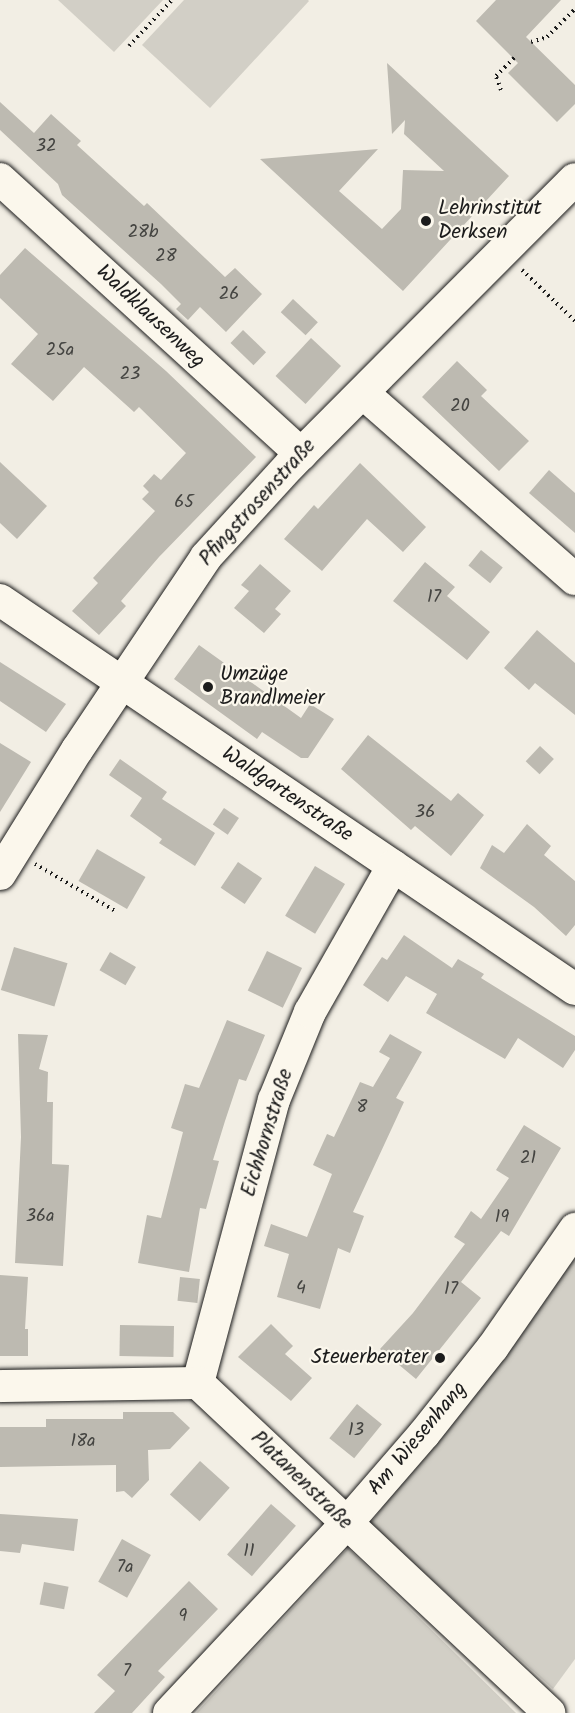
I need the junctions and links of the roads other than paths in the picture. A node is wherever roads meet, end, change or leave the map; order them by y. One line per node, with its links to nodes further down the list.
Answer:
1 (0, 179): 4 (street, Waldklausenweg)
2 (575, 179): 3 (street, Pfingstrosenstraße)
3 (363, 393): 4 (street, Pfingstrosenstraße); 5 (street)
4 (301, 454): 7 (street, Pfingstrosenstraße)
5 (575, 579)
6 (0, 600): 7 (street, Waldgartenstraße)
7 (120, 684): 8 (street, Pfingstrosenstraße); 9 (street, Waldgartenstraße)
8 (6, 863)
9 (393, 866): 10 (street, Waldgartenstraße); 12 (street, Eichhornstraße)
10 (575, 989)
11 (575, 1229): 14 (street, Am Wiesenhang)
12 (198, 1383): 13 (street); 14 (street, Platanenstraße)
13 (0, 1386)
14 (346, 1524): 15 (street, Am Wiesenhang); 16 (street, Platanenstraße)
15 (169, 1713)
16 (549, 1713)

